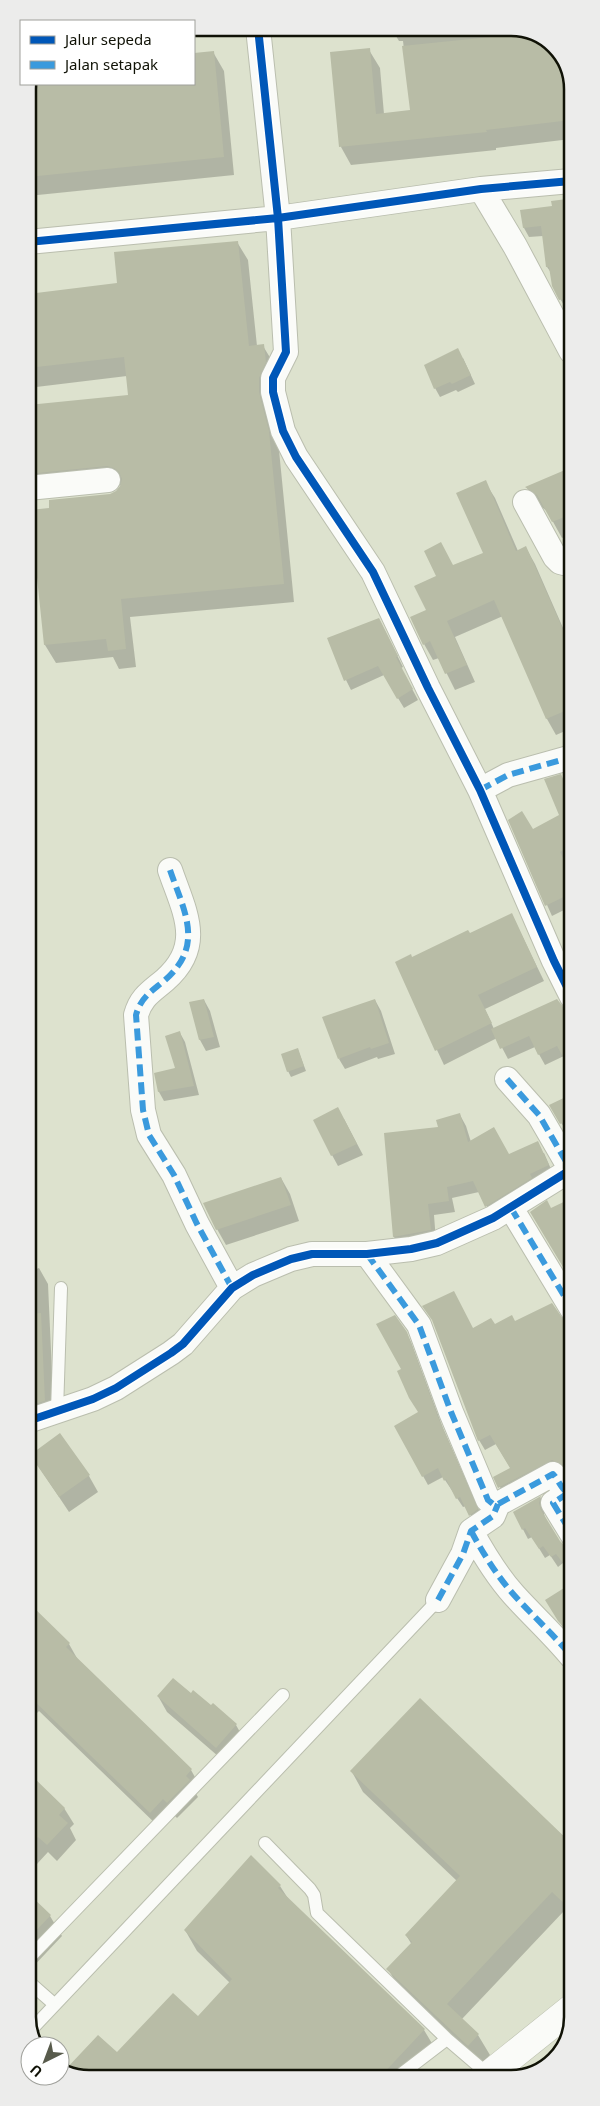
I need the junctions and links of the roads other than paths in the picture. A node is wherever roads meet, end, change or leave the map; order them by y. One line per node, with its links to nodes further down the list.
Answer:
1 (259, 36): 4 (street)
2 (564, 182): 3 (street)
3 (481, 189): 4 (street); 6 (street)
4 (278, 218): 5 (street); 12 (street)
5 (36, 241)
6 (564, 338)
7 (108, 480): 8 (street)
8 (36, 487)
9 (525, 502): 10 (street)
10 (564, 563)
11 (564, 759): 12 (street)
12 (480, 790): 14 (street)
13 (170, 870): 21 (street)
14 (564, 981)
15 (507, 1079): 16 (street)
16 (564, 1158)
17 (564, 1174): 18 (street)
18 (511, 1208): 19 (street); 22 (street)
19 (367, 1254): 21 (street); 27 (street)
20 (61, 1288): 23 (lane)
21 (232, 1288): 23 (street)
22 (564, 1296)
23 (57, 1411): 24 (street)
24 (36, 1418)
25 (564, 1487): 27 (street)
26 (564, 1497): 28 (street)
27 (498, 1504): 29 (street)
28 (564, 1521)
29 (471, 1531): 30 (street); 31 (street)
30 (438, 1600): 36 (lane)
31 (564, 1648)
32 (283, 1695): 34 (lane)
33 (265, 1843): 39 (lane)
34 (36, 1951)
35 (36, 1988): 36 (lane)
36 (54, 2004): 38 (lane)
37 (564, 2014): 42 (street)
38 (37, 2024)
39 (447, 2039): 40 (lane); 41 (lane)
40 (406, 2070)
41 (481, 2070)
42 (495, 2070)

